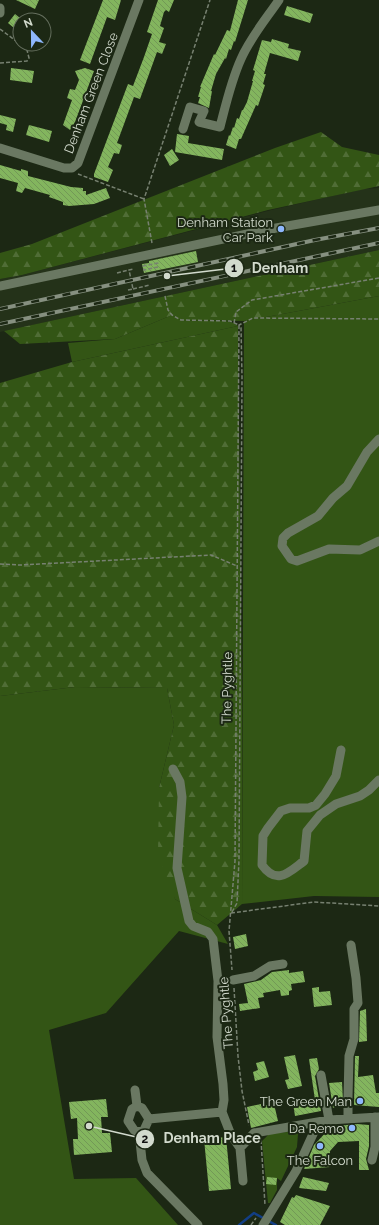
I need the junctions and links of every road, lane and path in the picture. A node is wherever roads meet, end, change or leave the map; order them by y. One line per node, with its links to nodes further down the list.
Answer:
1 (139, 0): 12 (street, Denham Green Close)
2 (210, 0): 13 (path)
3 (279, 0): 10 (street)
4 (0, 8): 5 (street)
5 (0, 13)
6 (0, 29): 7 (path)
7 (12, 38)
8 (28, 52): 9 (path)
9 (0, 63)
10 (183, 129)
11 (0, 148): 12 (street, Denham Green Close)
12 (72, 168): 13 (path)
13 (144, 199): 15 (path)
14 (379, 210): 23 (street)
15 (152, 244)
16 (156, 264): 17 (path)
17 (158, 267)
18 (134, 269): 19 (path)
19 (129, 270): 20 (path); 24 (path)
20 (117, 273)
21 (379, 278): 28 (path)
22 (150, 285): 24 (path)
23 (0, 286)
24 (133, 289): 25 (path)
25 (128, 290)
26 (165, 296): 28 (path)
27 (379, 319): 29 (path)
28 (234, 323): 29 (path)
29 (239, 325): 33 (path, The Pyghtle); 38 (path)
30 (379, 439): 31 (street)
31 (379, 541)
32 (0, 564): 33 (path)
33 (237, 566): 38 (path, The Pyghtle)
34 (341, 750): 36 (street)
35 (173, 769): 45 (street)
36 (379, 780)
37 (379, 906): 38 (path)
38 (231, 913): 41 (path, The Pyghtle)
39 (351, 945): 48 (street)
40 (283, 964): 41 (street)
41 (233, 980): 52 (path, The Pyghtle)
42 (321, 1075): 49 (street)
43 (136, 1090): 44 (street)
44 (137, 1106): 47 (street); 51 (street)
45 (222, 1112): 47 (street); 53 (street)
46 (377, 1117): 48 (street); 54 (street)
47 (149, 1119): 51 (street)
48 (348, 1119): 49 (street)
49 (329, 1120): 50 (street)
50 (318, 1123): 52 (street); 56 (street)
51 (139, 1132): 59 (street)
52 (256, 1133): 53 (street); 56 (path, The Pyghtle)
53 (240, 1148): 55 (street)
54 (372, 1160)
55 (243, 1181)
56 (268, 1212): 58 (street)
57 (255, 1219): 60 (path)
58 (263, 1224)
59 (198, 1225)
60 (251, 1225)

